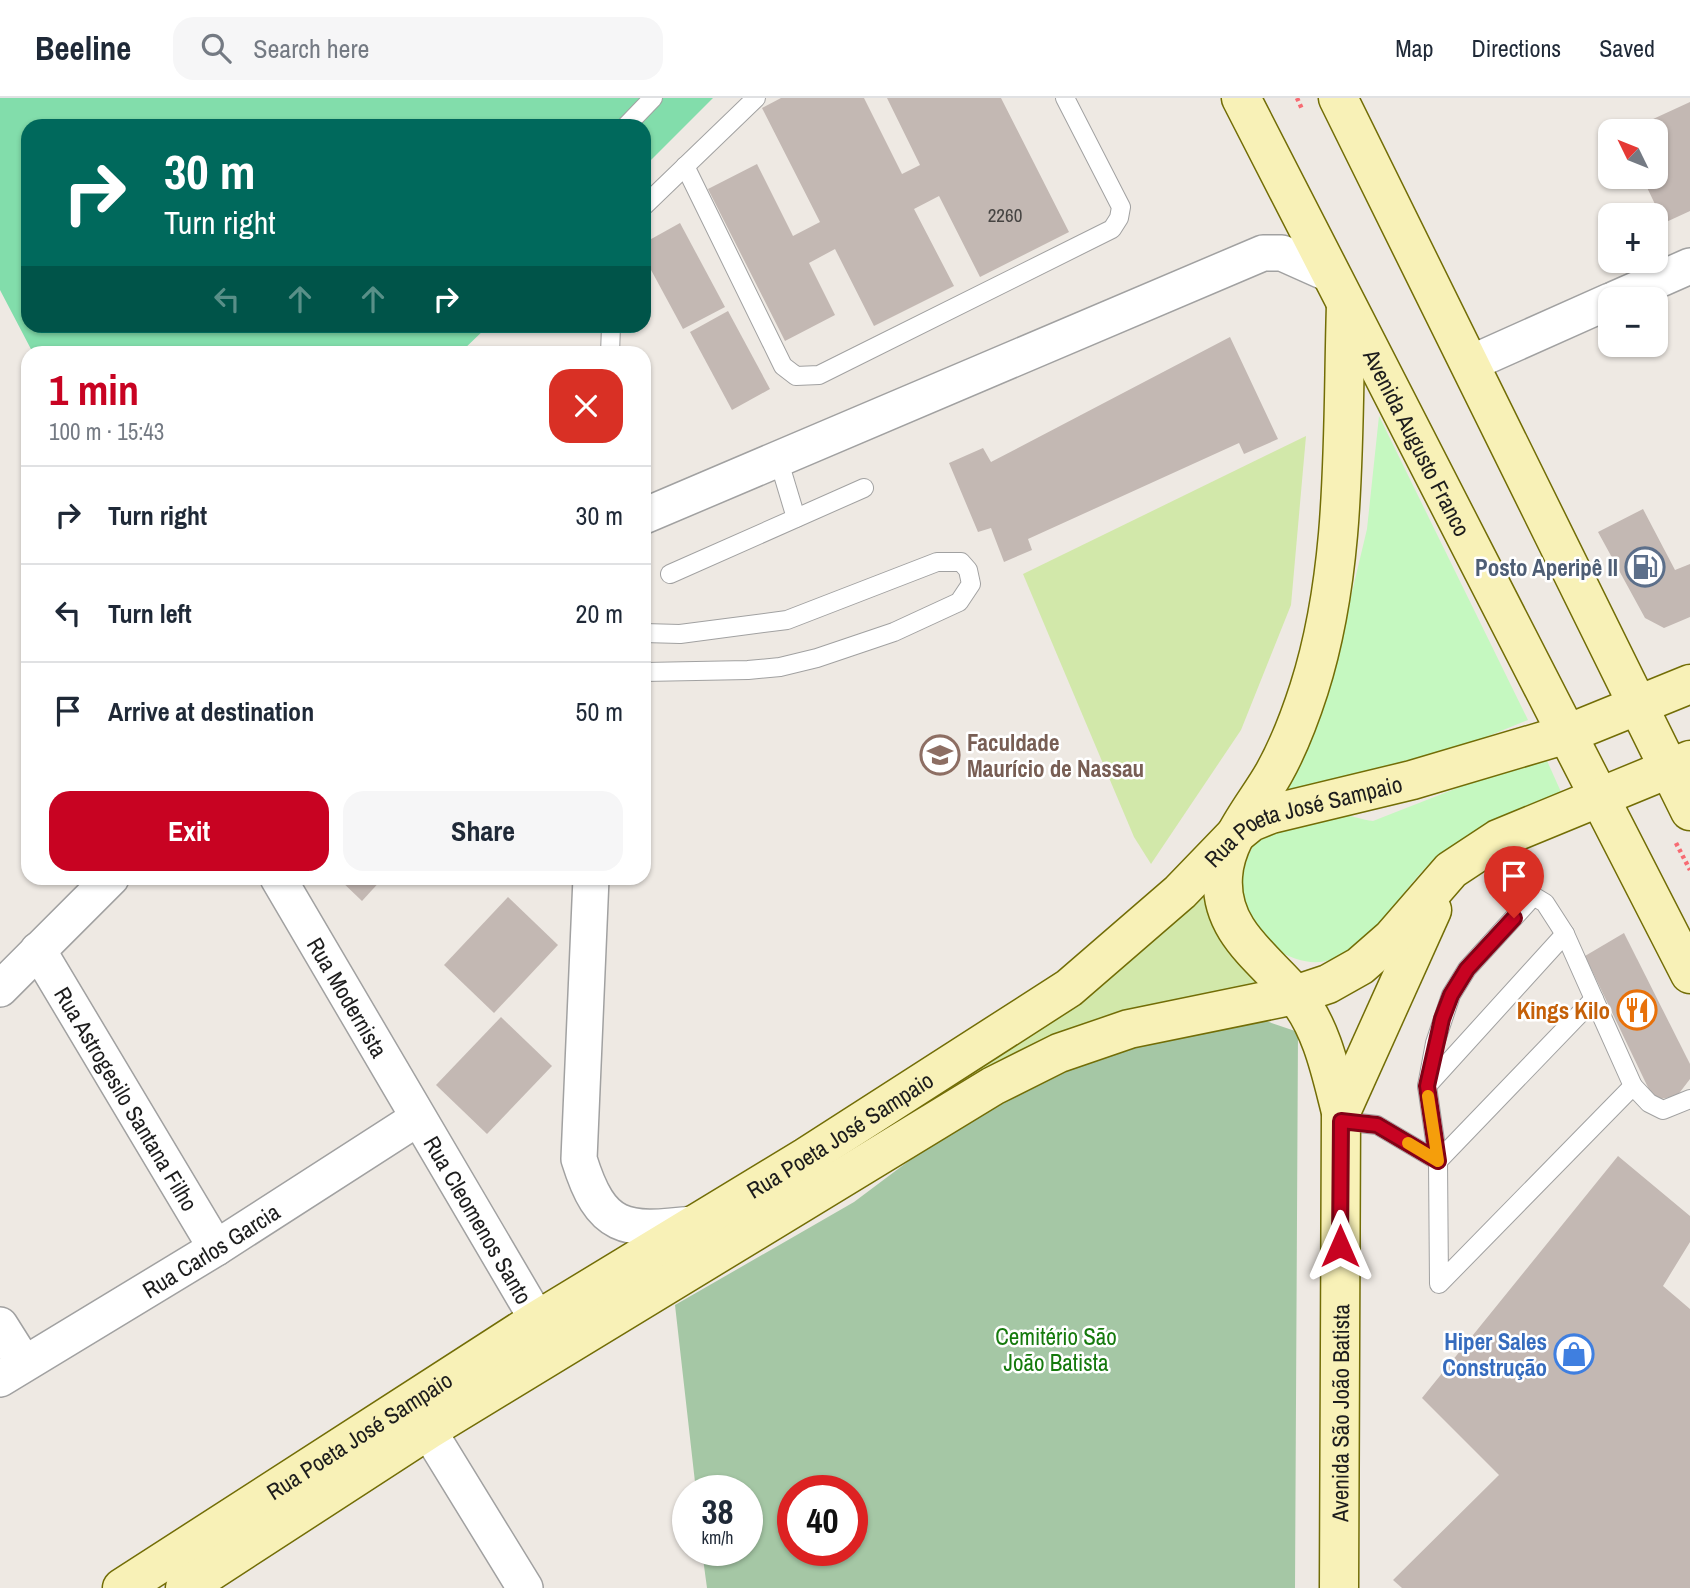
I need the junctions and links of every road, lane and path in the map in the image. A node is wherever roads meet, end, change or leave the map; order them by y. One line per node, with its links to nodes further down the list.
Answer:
1 (653, 98): 6 (lane)
2 (756, 98): 7 (lane)
3 (1065, 98): 7 (lane)
4 (1241, 98): 11 (main road, Avenida Augusto Franco)
5 (1338, 98): 13 (main road)
6 (633, 119)
7 (685, 166): 8 (lane)
8 (651, 199)
9 (1690, 266): 10 (street)
10 (1642, 287)
11 (1337, 289): 14 (street); 23 (main road, Avenida Augusto Franco); 27 (main road)
12 (1598, 306): 13 (street)
13 (1469, 363): 22 (main road)
14 (778, 458): 16 (street); 17 (lane)
15 (864, 488): 17 (lane)
16 (651, 513)
17 (796, 518): 18 (lane)
18 (670, 573)
19 (651, 634): 20 (lane)
20 (651, 672)
21 (1690, 684): 22 (main road, Rua Poeta José Sampaio)
22 (1637, 707): 23 (main road, Rua Poeta José Sampaio); 24 (main road)
23 (1567, 734): 25 (main road, Avenida Augusto Franco); 27 (main road, Rua Poeta José Sampaio)
24 (1679, 765): 25 (main road, Rua Poeta José Sampaio); 26 (main road)
25 (1600, 797): 28 (main road, Rua Poeta José Sampaio); 34 (main road, Avenida Augusto Franco)
26 (1690, 811)
27 (1235, 835): 36 (main road); 44 (main road, Rua Poeta José Sampaio)
28 (1451, 870): 36 (main road, Rua Poeta José Sampaio); 41 (main road)
29 (104, 885): 33 (street)
30 (282, 885): 42 (street, Rua Modernista)
31 (591, 885): 44 (street)
32 (1565, 934): 37 (lane); 38 (lane); 38 (lane)
33 (38, 950): 35 (street); 45 (street, Rua Astrogesilo Santana Filho)
34 (1690, 974)
35 (0, 989)
36 (1295, 995): 41 (main road); 48 (main road, Rua Poeta José Sampaio)
37 (1594, 999): 39 (lane); 43 (lane)
38 (1427, 1086): 43 (lane)
39 (1633, 1086): 40 (lane); 43 (lane)
40 (1690, 1099)
41 (1341, 1117): 43 (lane); 54 (main road, Avenida São João Batista)
42 (418, 1118): 45 (street, Rua Carlos Garcia); 46 (street, Rua Cleomenos Santo)
43 (1438, 1161)
44 (693, 1224): 46 (main road, Rua Poeta José Sampaio)
45 (216, 1248): 49 (street, Rua Carlos Garcia)
46 (536, 1321): 48 (street, Rua Cleomenos Santo); 51 (main road, Rua Poeta José Sampaio)
47 (0, 1325): 49 (street)
48 (558, 1353): 50 (main road, Rua Poeta José Sampaio)
49 (12, 1371)
50 (428, 1430): 52 (main road, Rua Poeta José Sampaio); 53 (street)
51 (122, 1588)
52 (185, 1588)
53 (525, 1588)
54 (1339, 1588)

